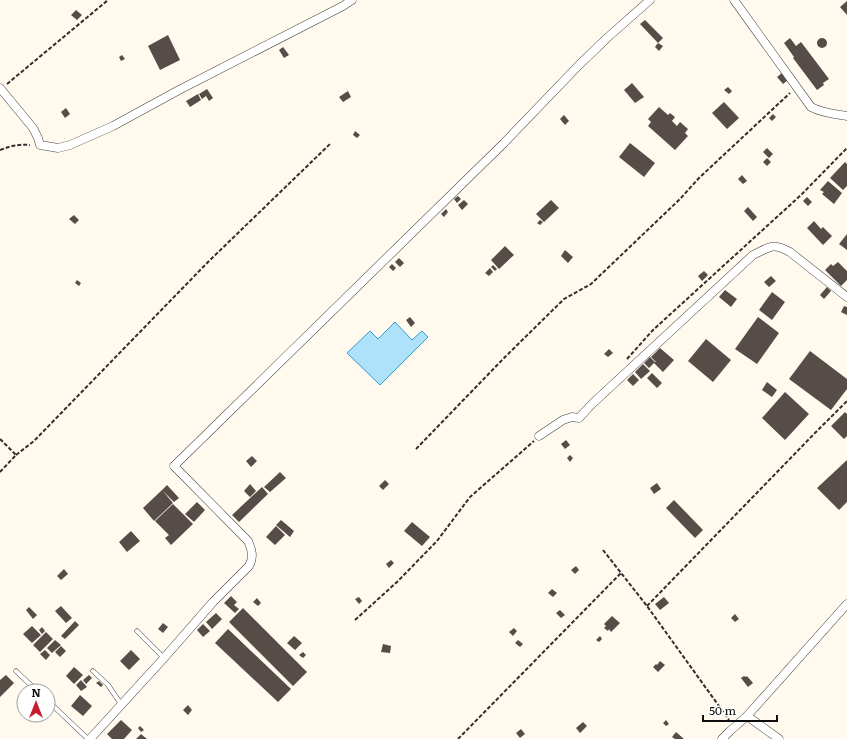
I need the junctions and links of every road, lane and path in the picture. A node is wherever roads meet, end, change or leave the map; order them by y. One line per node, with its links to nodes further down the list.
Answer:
1 (108, 0): 6 (path)
2 (352, 0): 9 (street)
3 (650, 0): 26 (street)
4 (734, 0): 5 (street)
5 (797, 87): 7 (street); 17 (path)
6 (1, 88): 9 (street)
7 (847, 116)
8 (331, 143): 18 (path)
9 (40, 145): 11 (path)
10 (847, 148): 13 (path)
11 (0, 150)
12 (845, 292): 15 (street)
13 (625, 360)
14 (847, 401): 23 (path)
15 (539, 436): 24 (path)
16 (0, 439): 18 (path)
17 (416, 449)
18 (16, 455): 19 (path)
19 (0, 472)
20 (603, 550): 21 (path)
21 (621, 574): 23 (path); 35 (path)
22 (847, 604): 32 (street)
23 (647, 606): 33 (path)
24 (355, 620)
25 (137, 631): 26 (lane)
26 (164, 658): 30 (street)
27 (16, 671): 29 (lane)
28 (93, 671): 30 (lane)
29 (29, 683)
30 (121, 704): 34 (street)
31 (56, 708): 34 (lane)
32 (746, 716): 33 (street); 37 (street)
33 (735, 726): 36 (street)
34 (89, 739)
35 (458, 739)
36 (722, 739)
37 (779, 739)

